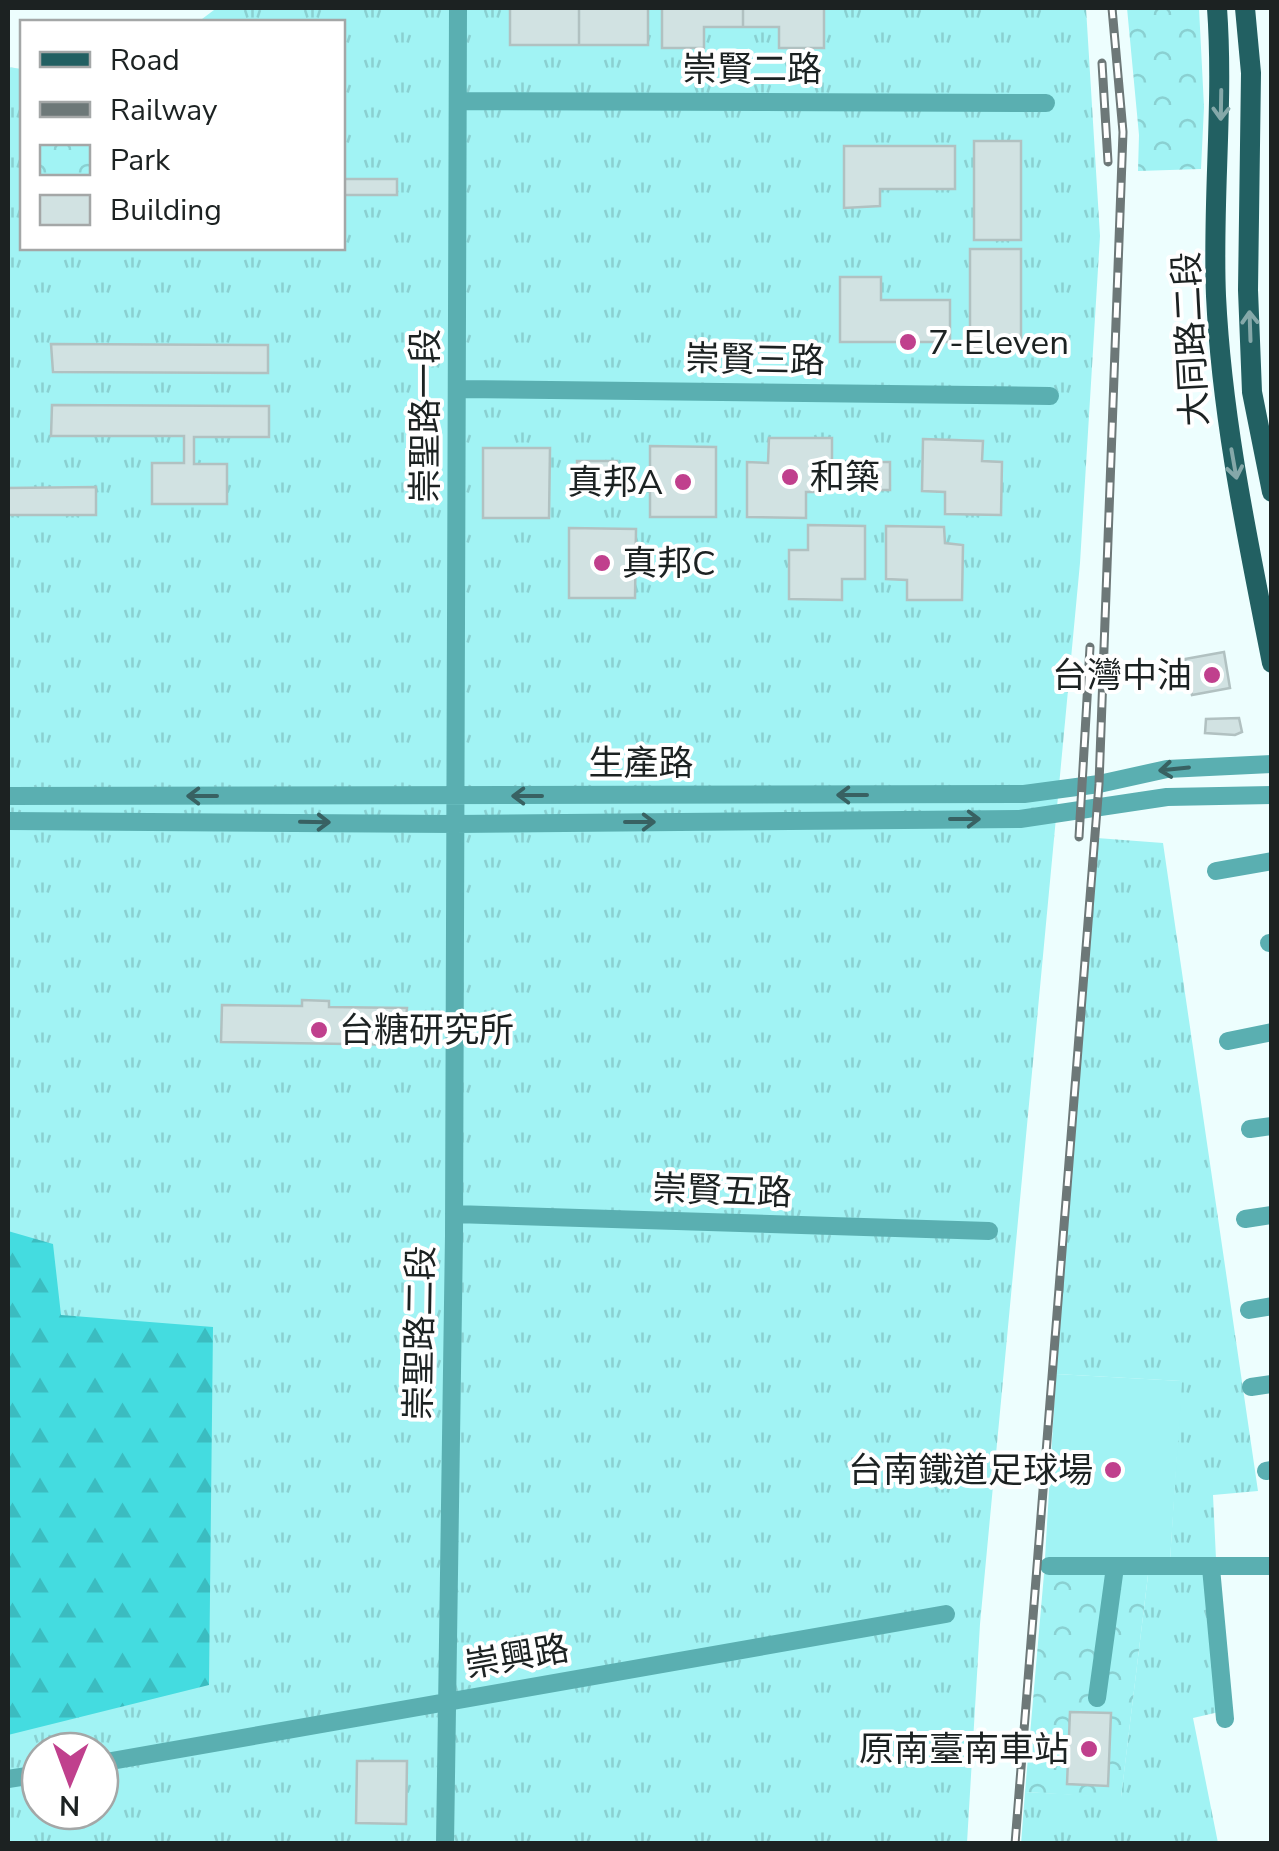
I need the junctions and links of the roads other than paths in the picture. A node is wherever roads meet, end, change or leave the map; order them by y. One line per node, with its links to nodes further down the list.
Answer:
1 (458, 8): 4 (street, 崇聖路一段)
2 (1217, 8): 9 (main road, 大同路二段, one-way to 9)
3 (1245, 8): 8 (main road, 大同路二段, one-way to 3)
4 (458, 101): 5 (street, 崇賢二路); 6 (street, 崇聖路一段)
5 (1046, 103)
6 (458, 389): 7 (street, 崇賢三路); 13 (street, 崇聖路一段)
7 (1050, 396)
8 (1272, 492)
9 (1272, 663)
10 (1272, 764): 13 (street, 生產路, one-way to 13)
11 (1272, 795): 15 (street, 生產路, one-way to 11)
12 (8, 796): 13 (street, 生產路, one-way to 12)
13 (455, 796): 15 (street, 崇聖路一段)
14 (8, 820): 15 (street, 生產路, one-way to 15)
15 (455, 824): 22 (street, 崇聖路二段)
16 (1272, 861): 17 (street)
17 (1216, 871)
18 (1272, 1032): 19 (street)
19 (1228, 1041)
20 (1272, 1126): 21 (street)
21 (1250, 1129)
22 (454, 1214): 25 (street, 崇賢五路); 36 (street, 崇聖路二段)
23 (1272, 1214): 24 (street)
24 (1245, 1220)
25 (988, 1231)
26 (1272, 1306): 27 (street)
27 (1250, 1310)
28 (1272, 1384): 29 (street)
29 (1251, 1387)
30 (1049, 1566): 32 (street)
31 (1272, 1566): 33 (street)
32 (1115, 1567): 33 (street); 35 (street)
33 (1212, 1568): 37 (street)
34 (946, 1614): 36 (street, 崇興路)
35 (1097, 1698)
36 (447, 1703): 38 (street, 崇興路); 39 (street, 崇聖路二段)
37 (1225, 1719)
38 (120, 1760)
39 (446, 1844)

